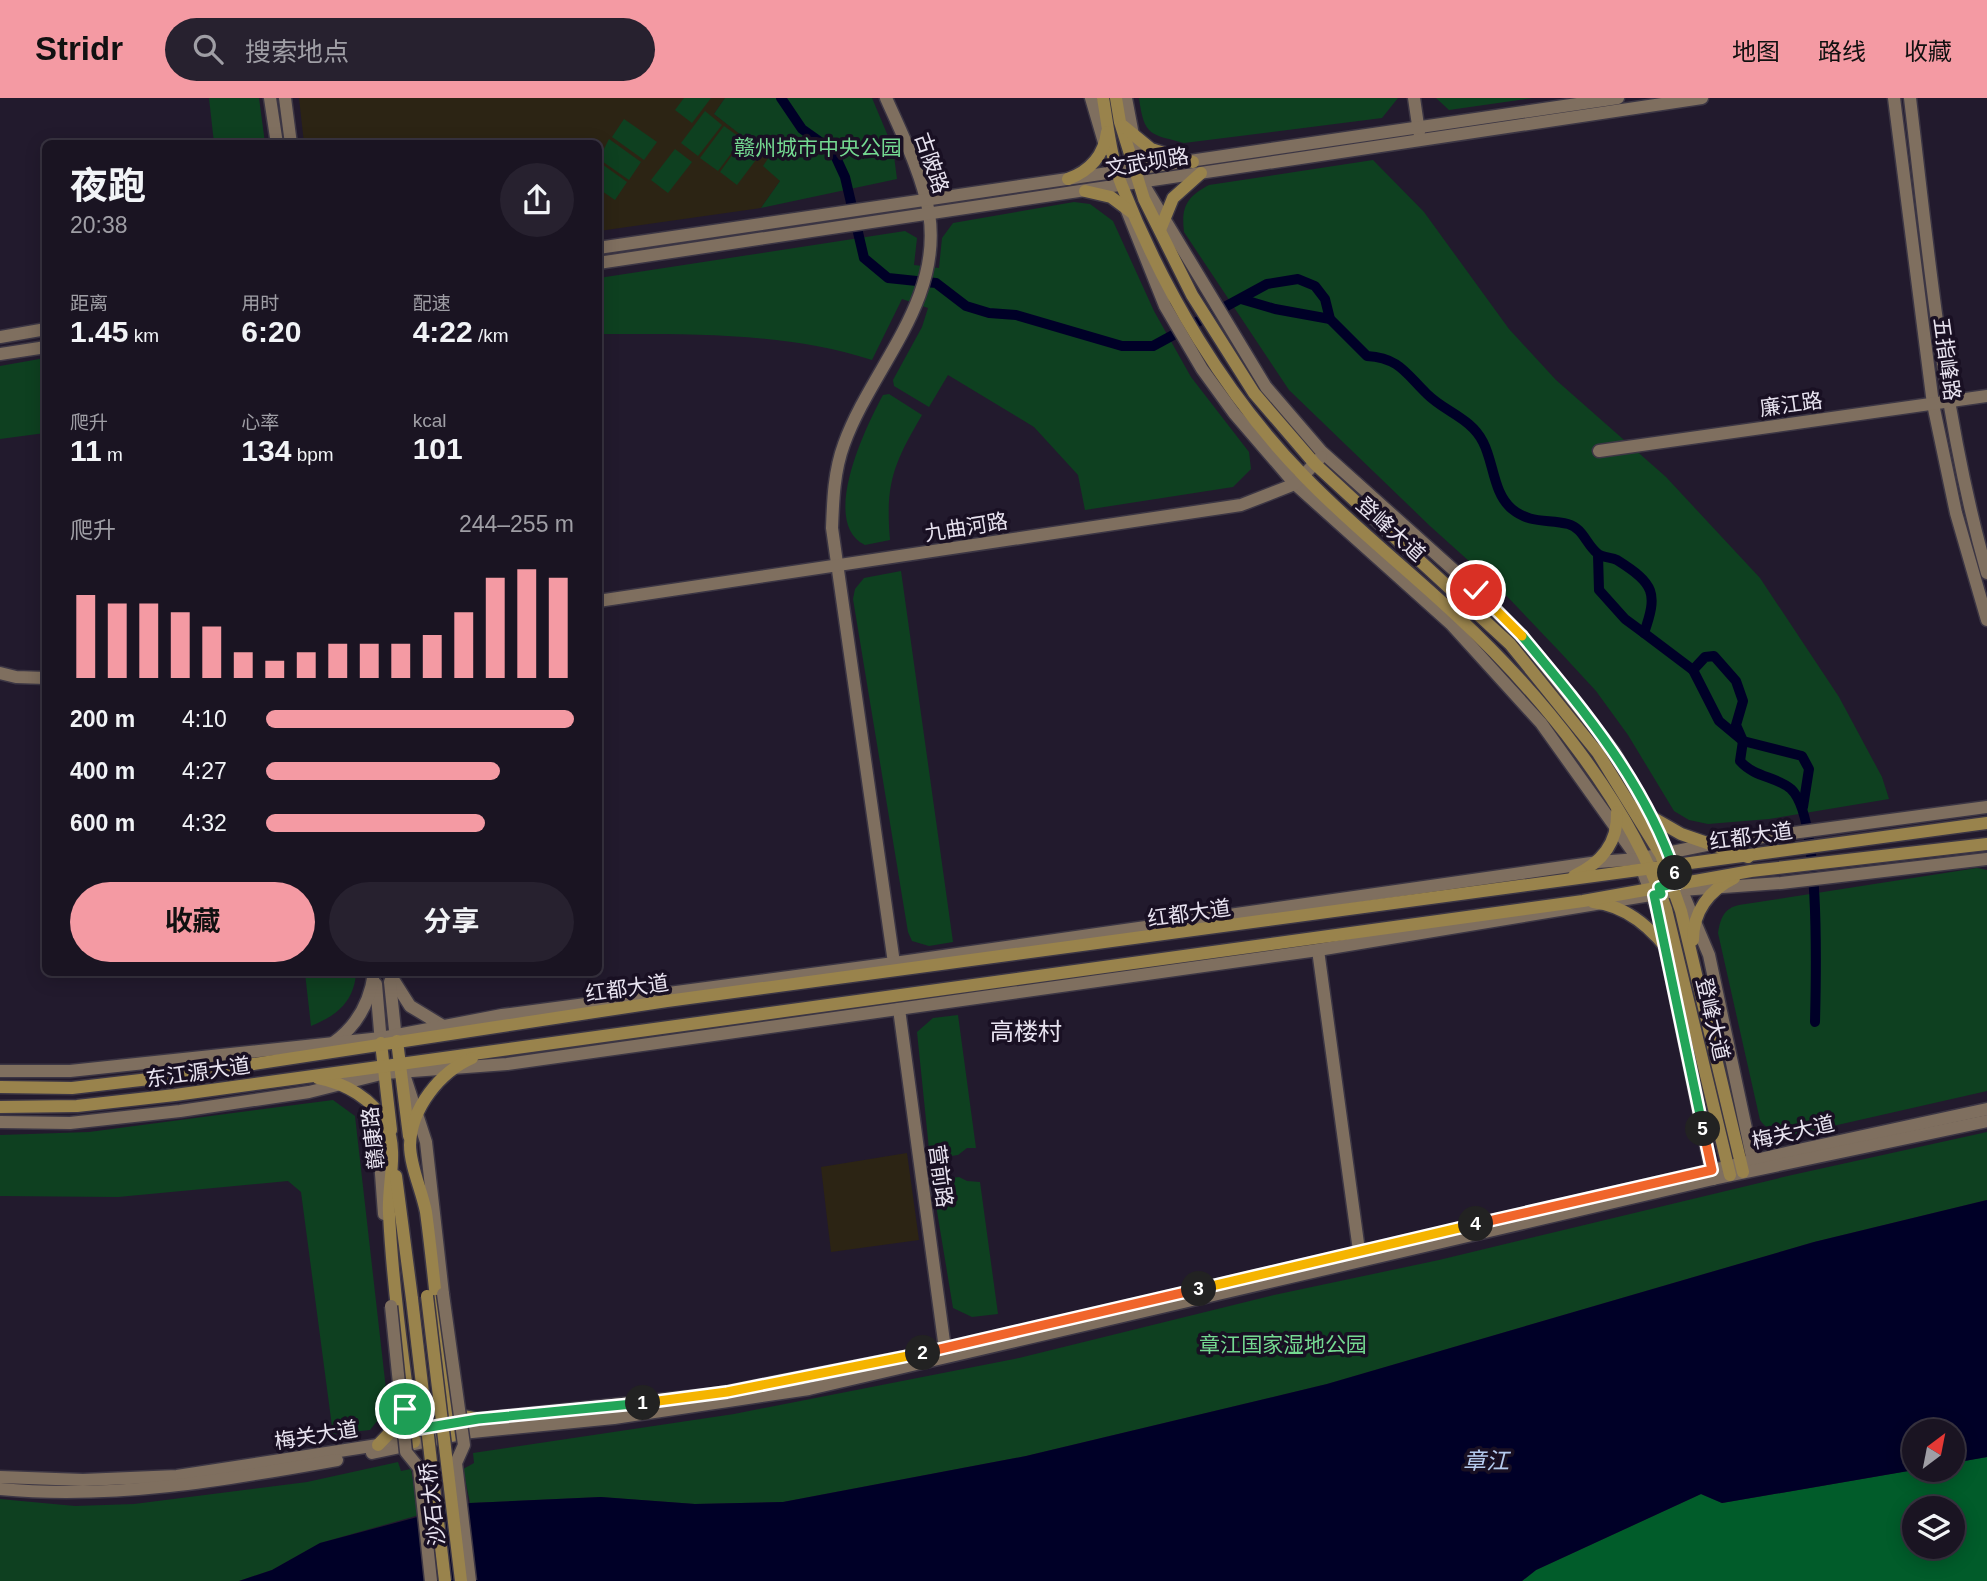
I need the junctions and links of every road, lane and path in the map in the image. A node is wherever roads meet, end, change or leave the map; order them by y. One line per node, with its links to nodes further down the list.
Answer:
1 (270, 98): 16 (street)
2 (285, 98): 17 (street)
3 (886, 98): 26 (street, 古陂路)
4 (1091, 98): 18 (street)
5 (1104, 98): 13 (main road, 登峰大道)
6 (1116, 98): 13 (main road, 登峰大道)
7 (1126, 98): 15 (street)
8 (1415, 98): 14 (street)
9 (1618, 98): 14 (street, 文武坝路)
10 (1702, 98): 14 (street, 文武坝路)
11 (1894, 98): 41 (street, 五指峰路)
12 (1910, 98): 40 (street, 五指峰路)
13 (1113, 122): 15 (main road); 18 (main road); 20 (main road, 登峰大道); 21 (main road, 登峰大道)
14 (1419, 133): 19 (street, 文武坝路)
15 (1134, 137): 19 (main road); 20 (street)
16 (276, 140)
17 (290, 140)
18 (1104, 145): 21 (street); 22 (main road)
19 (1197, 167): 20 (street, 文武坝路); 23 (street, 文武坝路); 29 (main road)
20 (1135, 169): 21 (street, 文武坝路); 23 (main road, 登峰大道)
21 (1116, 172): 22 (street, 文武坝路); 24 (main road, 登峰大道)
22 (1068, 179): 26 (street, 文武坝路)
23 (1140, 182): 24 (street, 文武坝路); 29 (street); 31 (main road, 登峰大道)
24 (1120, 185): 25 (street, 文武坝路); 27 (street); 30 (main road, 登峰大道)
25 (1085, 191): 27 (main road); 28 (street, 文武坝路)
26 (926, 200): 28 (street, 古陂路); 32 (street, 文武坝路)
27 (1125, 206): 30 (main road); 34 (street)
28 (929, 214): 33 (street, 文武坝路); 46 (street, 古陂路)
29 (1164, 216): 31 (main road); 43 (street)
30 (1140, 225): 34 (main road, 登峰大道)
31 (1160, 230): 44 (main road, 登峰大道)
32 (602, 247)
33 (602, 262)
34 (1171, 304): 45 (main road, 登峰大道); 45 (street)
35 (42, 331): 36 (street)
36 (0, 337)
37 (42, 348): 38 (street)
38 (0, 354)
39 (1987, 396): 40 (street, 廉江路)
40 (1948, 402): 41 (street, 廉江路); 47 (street, 五指峰路)
41 (1933, 404): 42 (street, 廉江路); 49 (street, 五指峰路)
42 (1600, 451)
43 (1324, 453): 44 (street, 九曲河路); 55 (street)
44 (1315, 464): 45 (street, 九曲河路); 52 (main road, 登峰大道)
45 (1299, 480): 46 (street, 九曲河路); 54 (main road, 登峰大道); 57 (street)
46 (836, 567): 48 (street, 九曲河路); 76 (street, 古陂路)
47 (1987, 573)
48 (602, 600)
49 (1987, 620)
50 (0, 673): 51 (street)
51 (42, 678)
52 (1629, 804): 55 (main road); 62 (main road, 登峰大道)
53 (1987, 807): 58 (street)
54 (1617, 812): 57 (main road); 64 (main road, 登峰大道)
55 (1652, 820): 58 (main road); 62 (street)
56 (1987, 823): 60 (main road, 红都大道)
57 (1617, 828): 63 (main road); 64 (street)
58 (1711, 844): 60 (main road); 62 (street)
59 (1987, 844): 65 (main road, 红都大道)
60 (1748, 857): 62 (main road, 红都大道)
61 (1987, 859): 67 (street)
62 (1667, 860): 64 (main road, 红都大道); 68 (main road, 登峰大道)
63 (1598, 862): 64 (street); 66 (main road); 76 (street)
64 (1644, 864): 66 (main road, 红都大道); 69 (street)
65 (1751, 871): 67 (main road); 68 (main road, 红都大道)
66 (1564, 882): 84 (main road, 红都大道)
67 (1719, 886): 68 (street); 72 (main road)
68 (1677, 887): 69 (street); 72 (street); 75 (main road, 登峰大道)
69 (1656, 891): 70 (main road, 红都大道); 71 (street); 73 (street); 77 (main road, 登峰大道)
70 (1583, 901): 71 (main road); 88 (main road, 红都大道)
71 (1603, 903): 73 (main road); 74 (street)
72 (1695, 922): 75 (main road); 105 (street)
73 (1664, 944): 77 (main road); 106 (street)
74 (1318, 950): 82 (street); 107 (street)
75 (1694, 962): 105 (main road, 登峰大道)
76 (894, 963): 83 (street)
77 (1682, 971): 105 (main road, 登峰大道)
78 (373, 976): 87 (street)
79 (374, 976): 86 (street, 赣康路)
80 (389, 976): 85 (street, 赣康路)
81 (390, 976): 83 (street)
82 (899, 1009): 90 (street); 110 (street, 营前路)
83 (441, 1026): 84 (street); 85 (street)
84 (485, 1029): 85 (main road, 红都大道)
85 (396, 1038): 86 (main road, 东江源大道); 91 (main road, 赣康路)
86 (381, 1041): 87 (street); 89 (main road, 东江源大道); 92 (main road, 赣康路)
87 (335, 1042): 89 (street); 93 (street)
88 (493, 1052): 90 (main road); 91 (main road, 红都大道)
89 (307, 1056): 96 (main road, 东江源大道)
90 (456, 1066): 91 (street); 99 (main road)
91 (402, 1068): 92 (street); 99 (street); 104 (main road, 赣康路)
92 (384, 1070): 94 (main road, 东江源大道); 95 (street); 100 (street); 103 (main road, 赣康路)
93 (0, 1071)
94 (307, 1077): 95 (main road); 97 (main road, 东江源大道)
95 (338, 1083): 100 (main road); 102 (street)
96 (0, 1087)
97 (0, 1107)
98 (1987, 1109): 105 (street, 梅关大道)
99 (419, 1113): 104 (main road); 122 (street, bridge)
100 (383, 1119): 103 (main road); 119 (street, bridge)
101 (1987, 1121): 105 (street, 梅关大道)
102 (0, 1122)
103 (392, 1144): 109 (main road, 赣康路); 111 (main road)
104 (410, 1144): 108 (main road, 赣康路); 112 (main road)
105 (1742, 1168): 106 (street, 梅关大道)
106 (1713, 1175): 107 (street, 梅关大道)
107 (1359, 1257): 110 (street, 梅关大道); 114 (street, 梅关大道)
108 (428, 1296): 121 (main road, 沙石大桥, bridge)
109 (412, 1299): 120 (main road, 沙石大桥, bridge)
110 (945, 1349): 113 (street, 梅关大道)
111 (407, 1395): 115 (main road); 116 (main road)
112 (447, 1395): 113 (main road); 114 (main road)
113 (478, 1419): 114 (street, 梅关大道)
114 (452, 1429): 115 (street, 梅关大道)
115 (413, 1436): 116 (street, 梅关大道); 118 (street, 梅关大道)
116 (378, 1445): 117 (street, 梅关大道)
117 (0, 1477)
118 (0, 1489)
119 (431, 1581)
120 (445, 1581)
121 (461, 1581)
122 (470, 1581)

